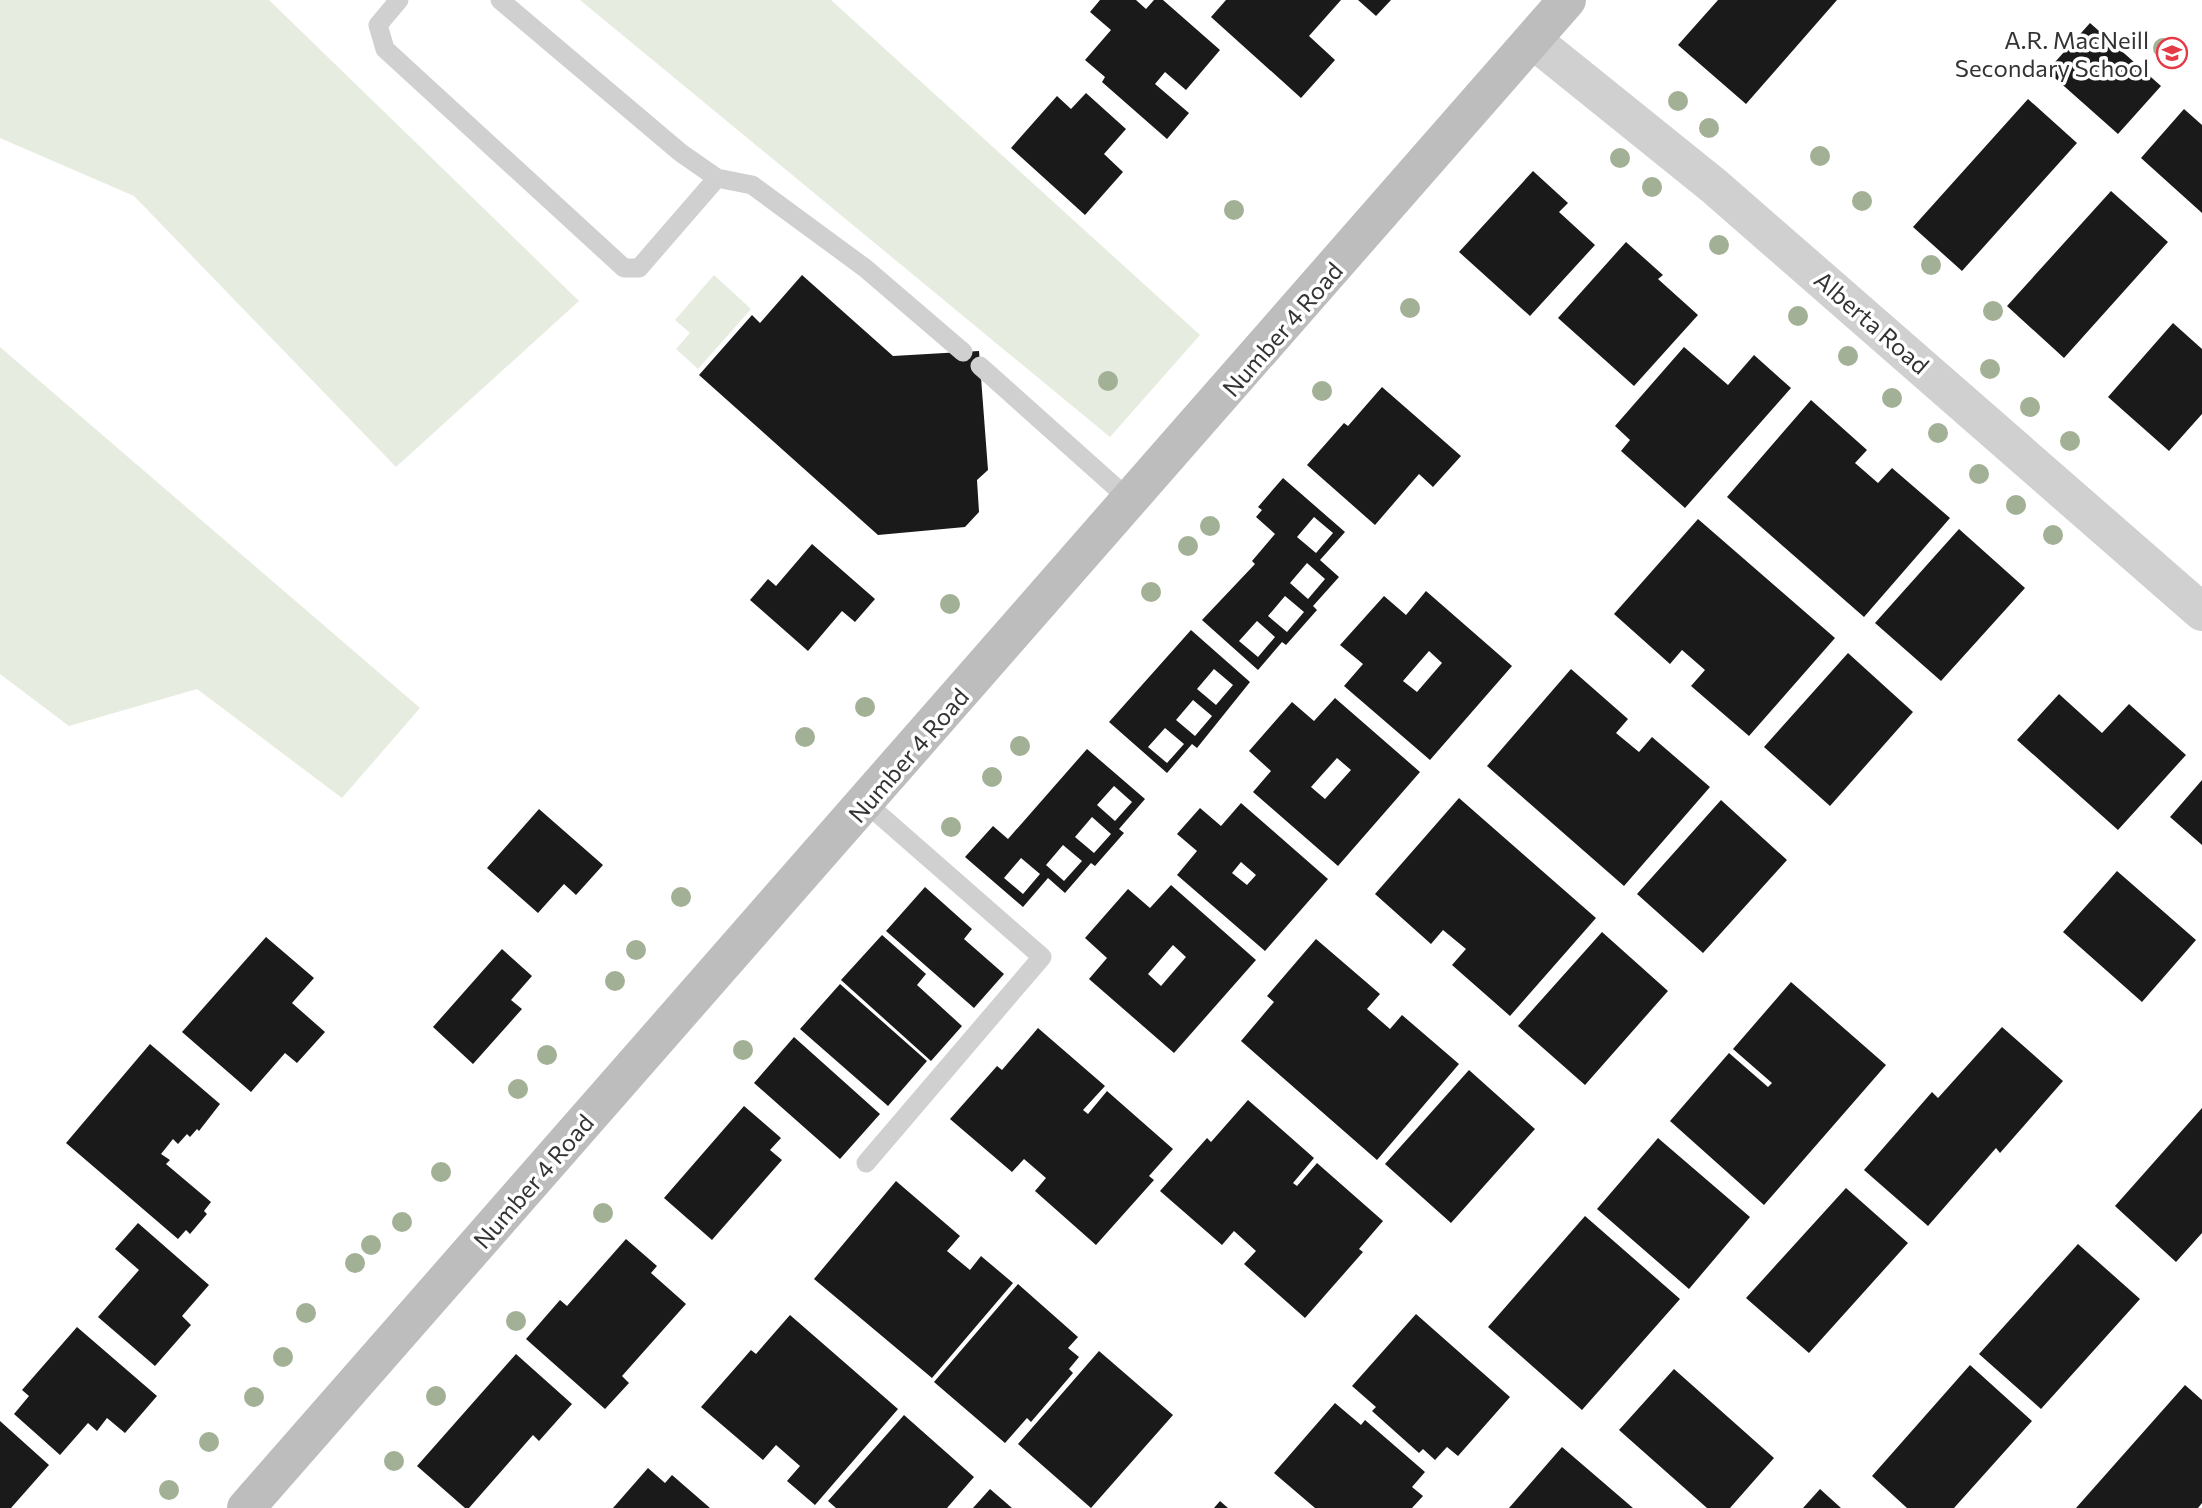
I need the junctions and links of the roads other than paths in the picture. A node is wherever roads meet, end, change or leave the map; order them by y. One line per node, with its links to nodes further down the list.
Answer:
1 (399, 0): 5 (lane)
2 (500, 0): 5 (lane)
3 (1567, 0): 4 (main road, Number 4 Road)
4 (1534, 41): 8 (main road, Number 4 Road); 9 (street, Alberta Road)
5 (717, 178): 6 (lane)
6 (962, 352)
7 (981, 366): 8 (lane)
8 (1131, 500): 10 (main road, Number 4 Road)
9 (2202, 612)
10 (866, 803): 11 (lane); 12 (main road, Number 4 Road)
11 (866, 1163)
12 (246, 1508)

